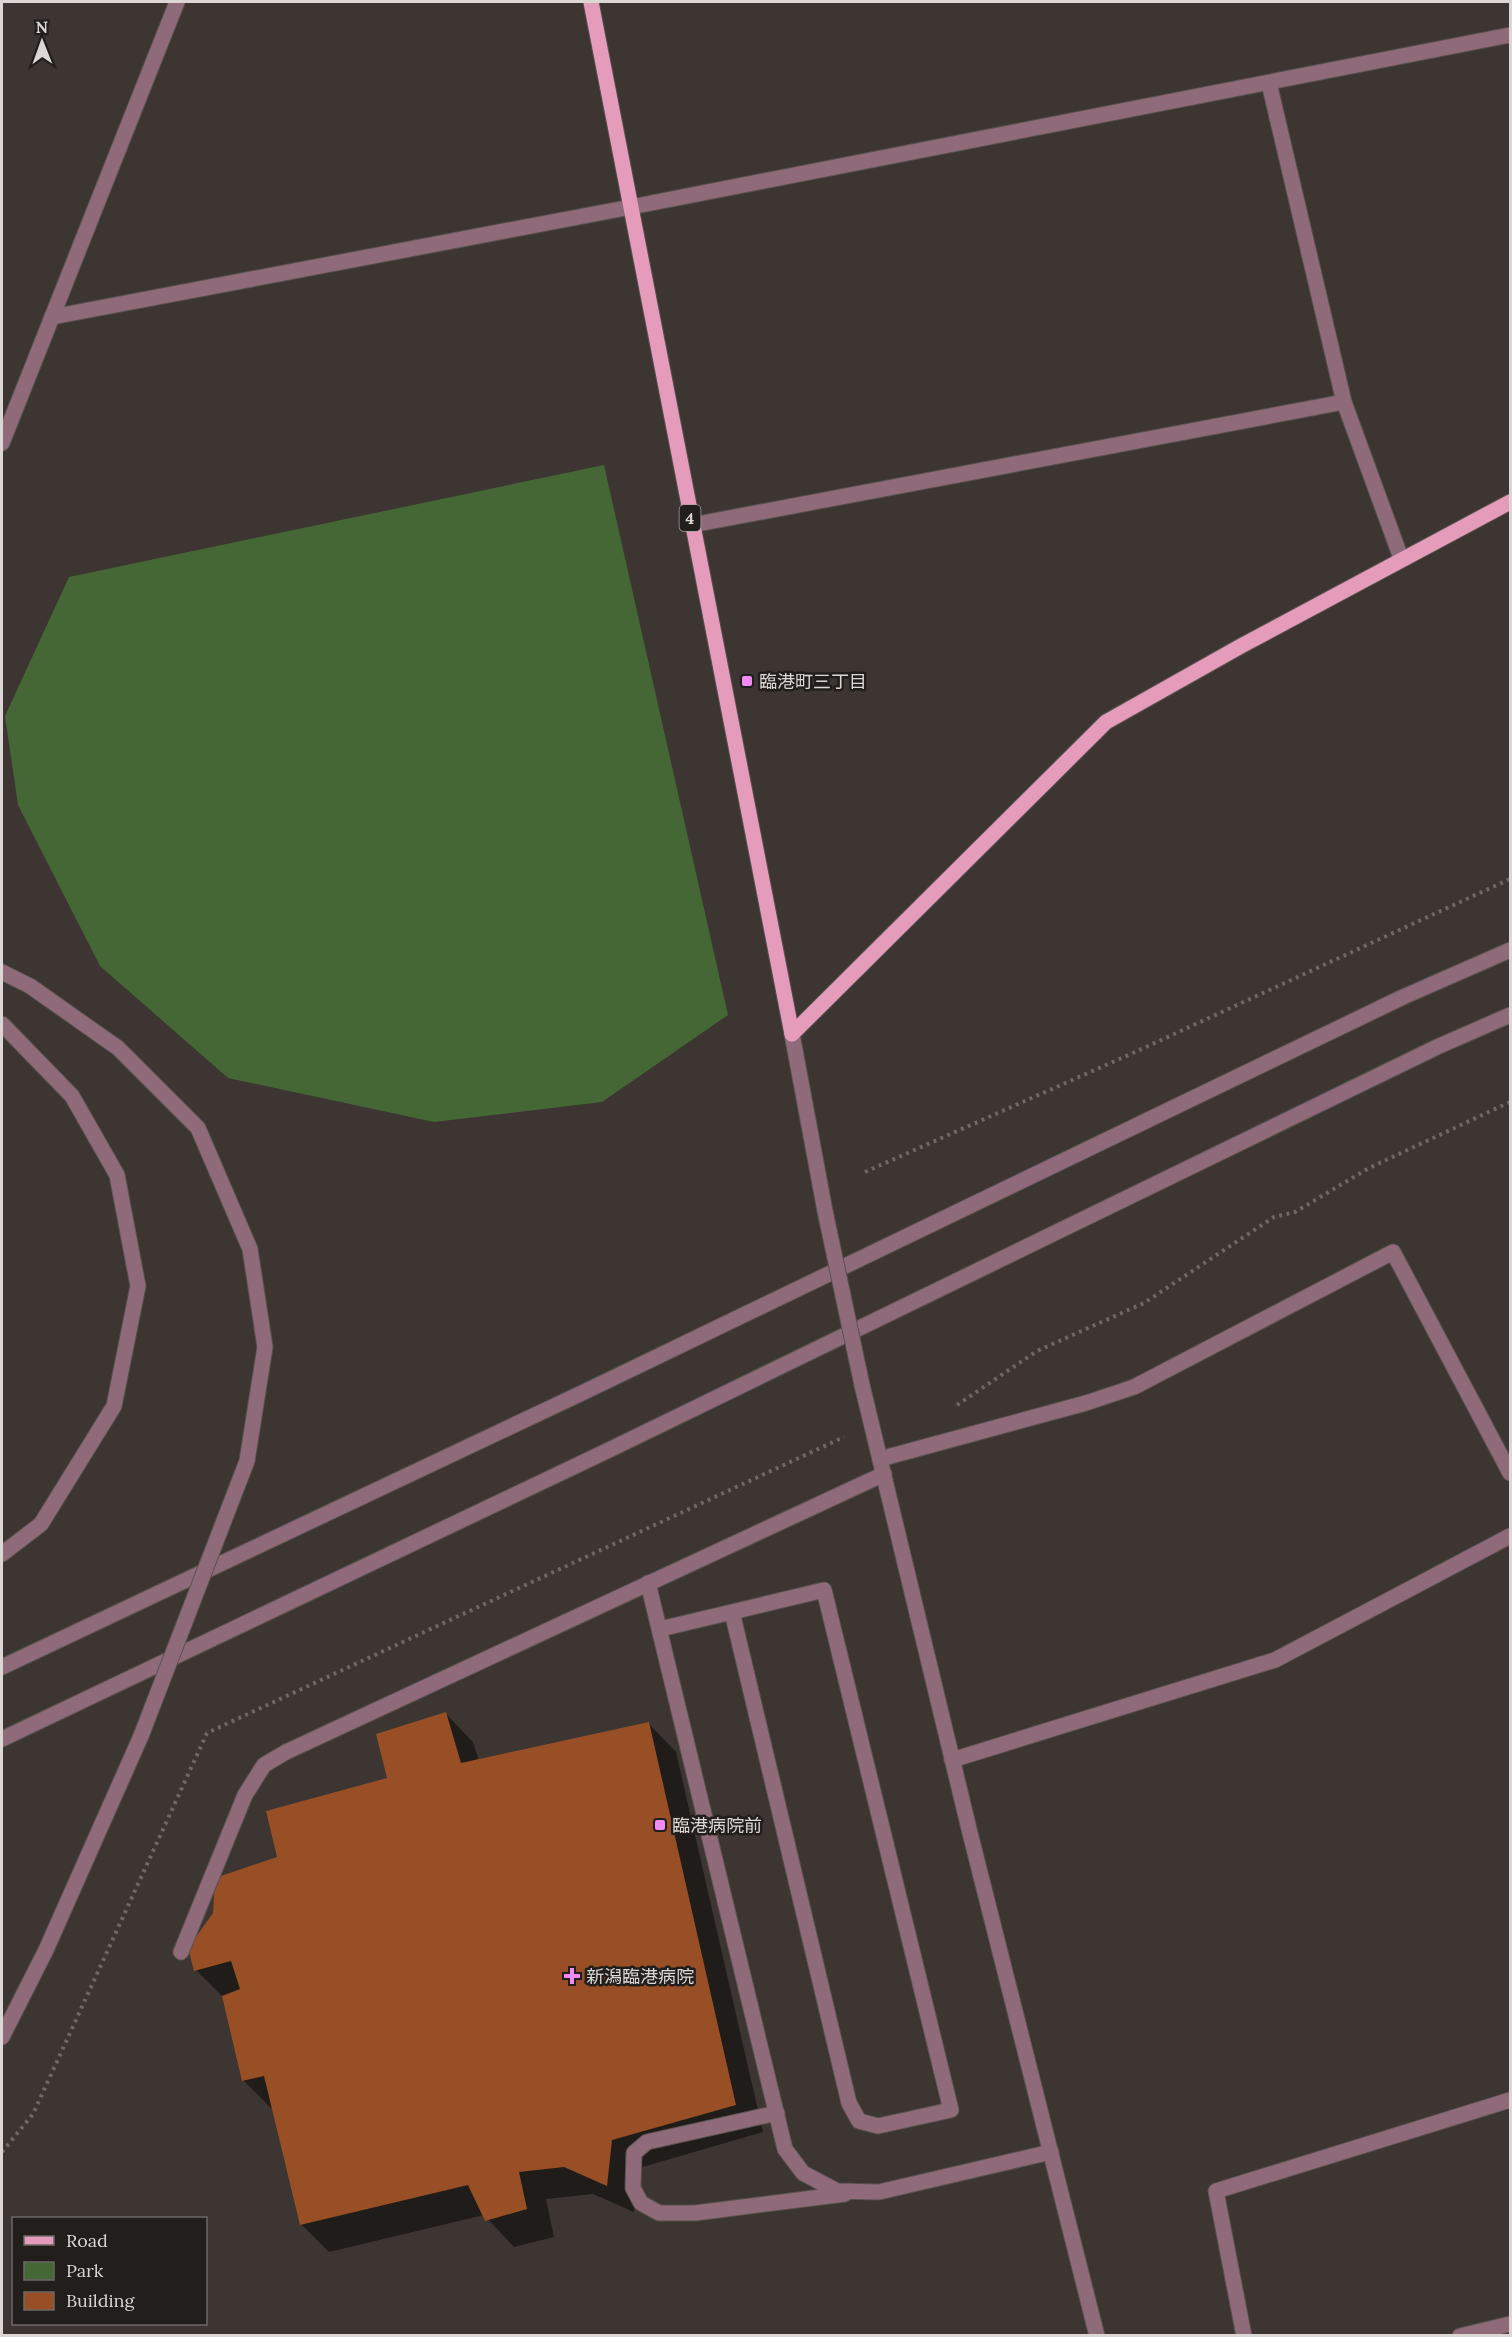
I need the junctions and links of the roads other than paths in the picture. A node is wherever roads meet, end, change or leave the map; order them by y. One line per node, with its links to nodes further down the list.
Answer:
1 (177, 2): 6 (street)
2 (591, 2): 5 (main road, 4)
3 (1510, 35): 4 (street)
4 (1269, 82): 5 (street); 7 (street)
5 (631, 207): 6 (street); 10 (main road, 4)
6 (52, 317): 8 (street)
7 (1344, 402): 10 (street); 11 (street)
8 (2, 443)
9 (1510, 502): 11 (main road)
10 (692, 525): 16 (main road, 4)
11 (1401, 558): 16 (main road)
12 (1510, 950): 24 (street)
13 (2, 972): 28 (street, bridge)
14 (1510, 1015): 25 (street)
15 (2, 1024): 20 (street)
16 (792, 1034): 17 (street, bridge)
17 (882, 1467): 18 (street); 21 (street); 26 (street)
18 (1510, 1473)
19 (1510, 1536): 26 (street)
20 (2, 1554)
21 (648, 1583): 23 (street); 27 (street)
22 (732, 1612): 22 (street); 23 (street)
23 (660, 1629): 30 (street)
24 (2, 1667)
25 (2, 1739)
26 (952, 1760): 31 (street)
27 (181, 1952)
28 (2, 2037)
29 (1510, 2100): 35 (street)
30 (777, 2113): 32 (street); 32 (street)
31 (1050, 2152): 32 (street); 34 (street)
32 (863, 2191)
33 (1510, 2324): 36 (street)
34 (1097, 2336)
35 (1244, 2336)
36 (1460, 2336)

